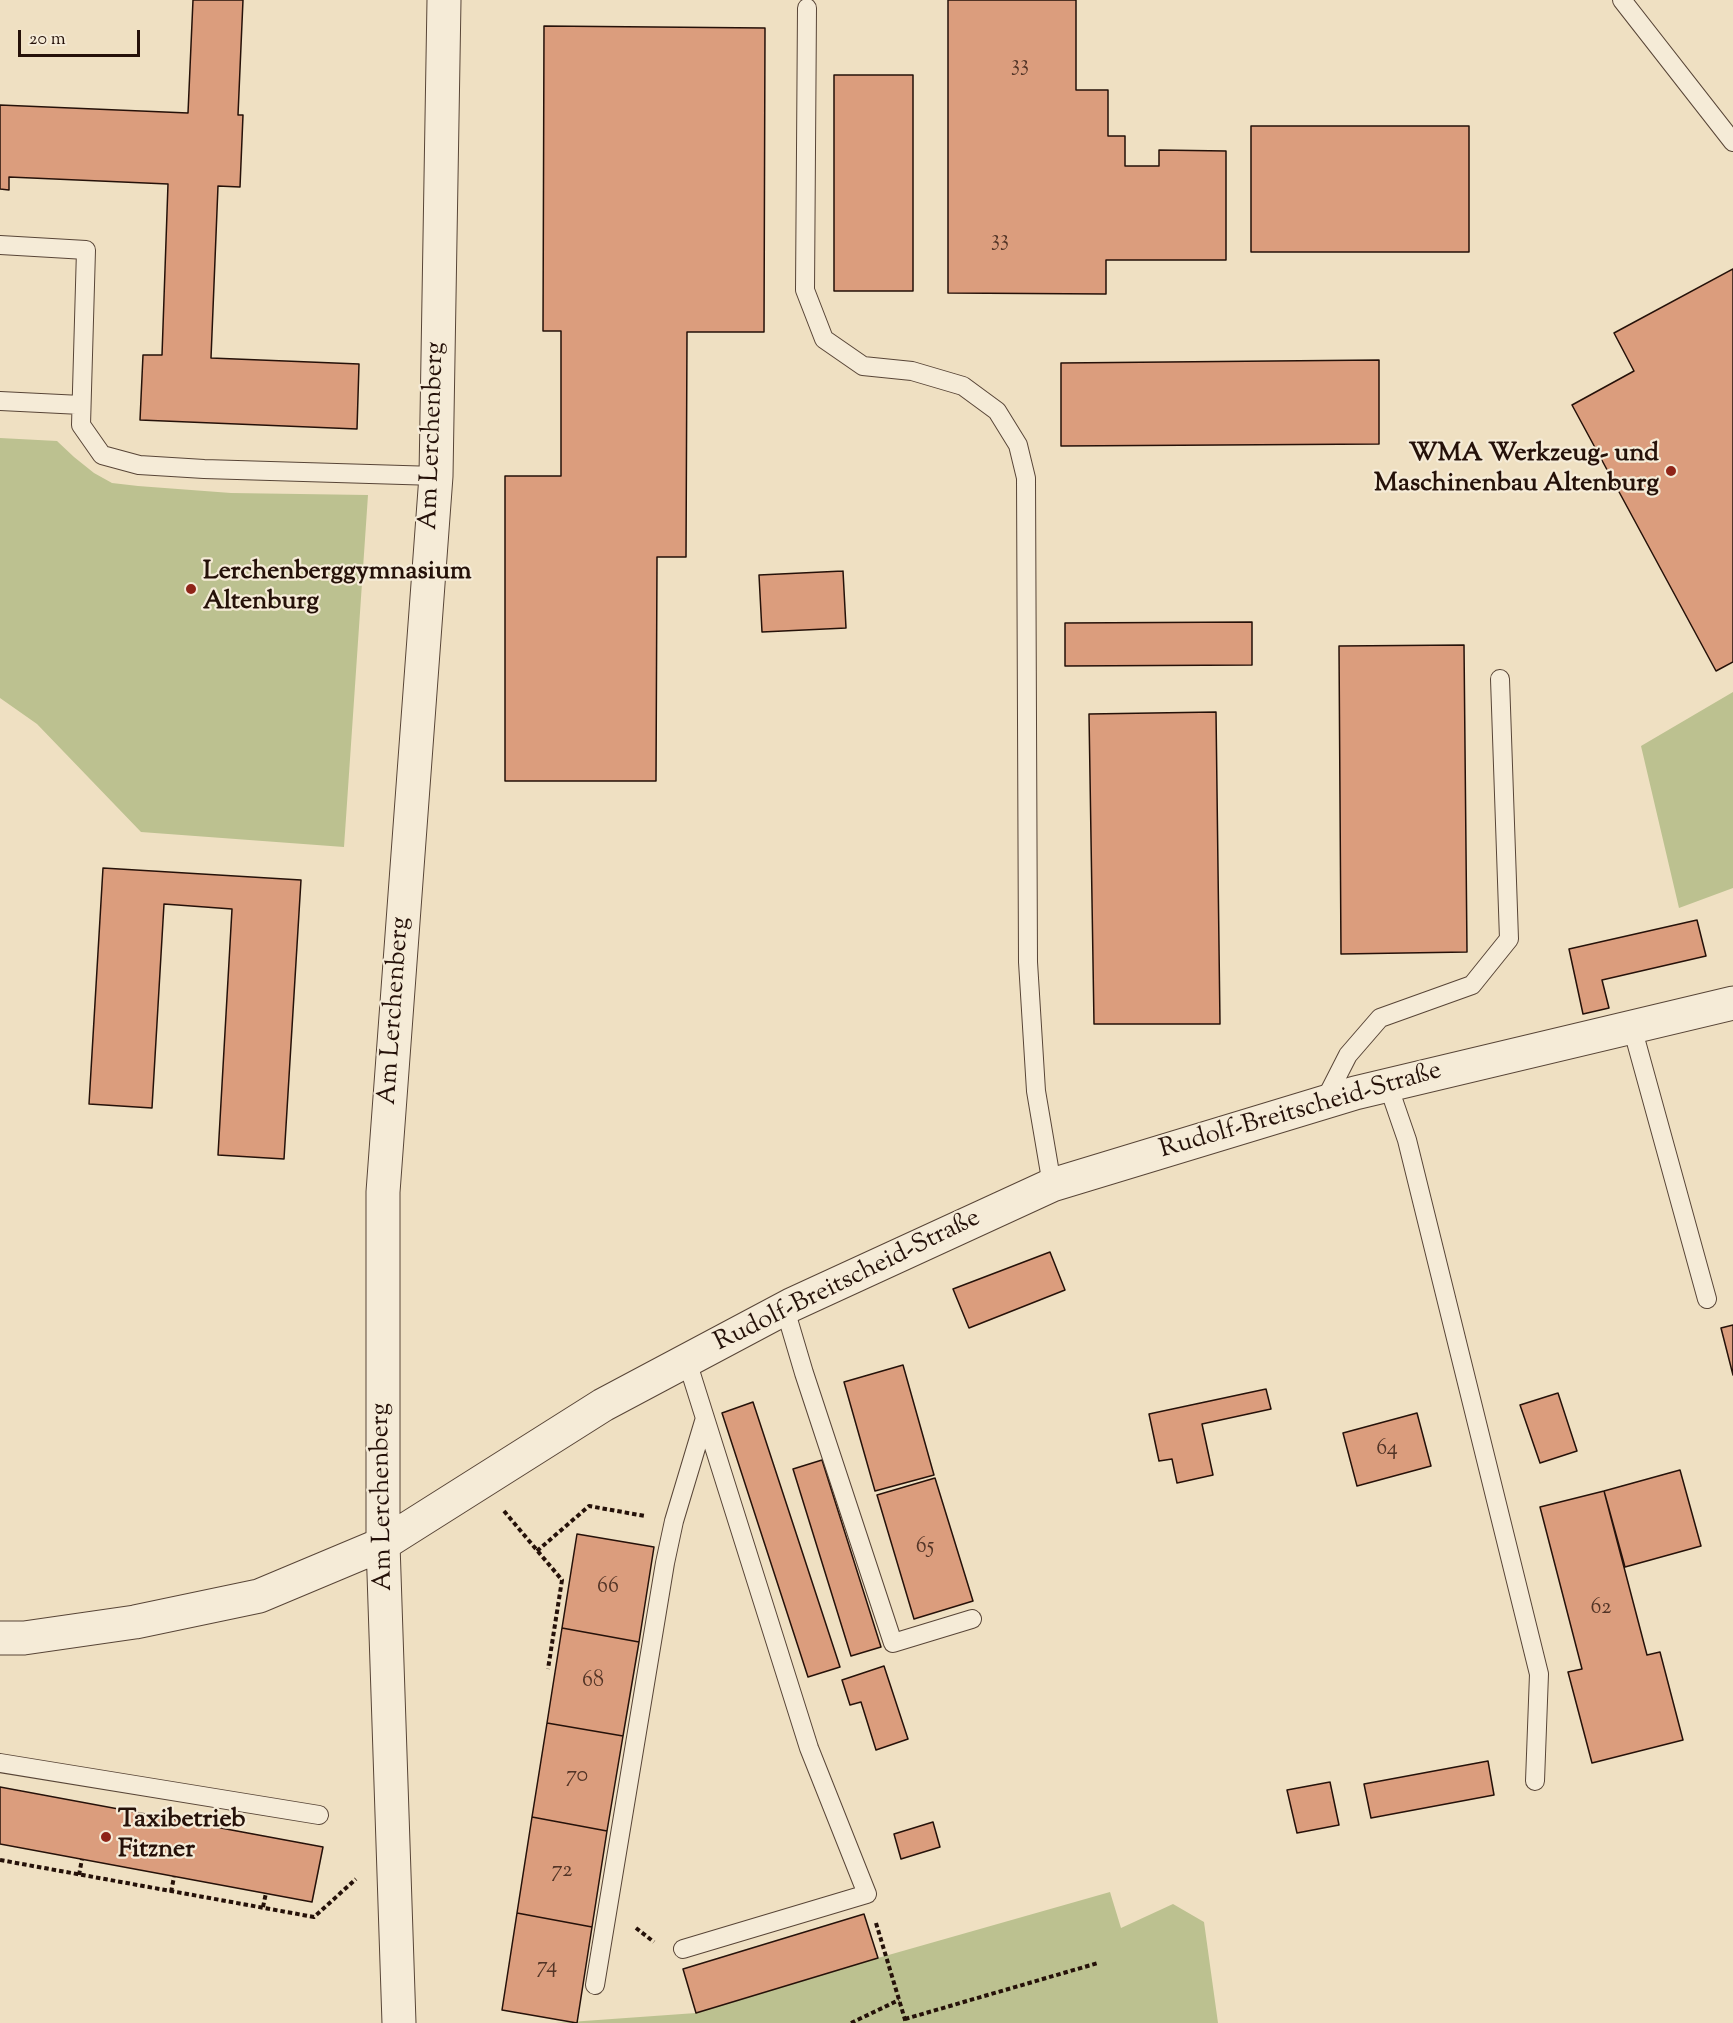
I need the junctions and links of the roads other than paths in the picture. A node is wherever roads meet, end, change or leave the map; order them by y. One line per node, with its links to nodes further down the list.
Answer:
1 (444, 0): 8 (street, Am Lerchenberg)
2 (1622, 0): 4 (lane)
3 (807, 8): 14 (lane)
4 (1733, 142)
5 (0, 245): 7 (lane)
6 (0, 401): 7 (lane)
7 (81, 405): 8 (lane)
8 (435, 476): 19 (street, Am Lerchenberg)
9 (1500, 680): 13 (lane)
10 (1733, 1003): 11 (street, Rudolf-Breitscheid-Straße)
11 (1632, 1027): 12 (street, Rudolf-Breitscheid-Straße); 15 (lane)
12 (1388, 1085): 13 (street, Rudolf-Breitscheid-Straße); 23 (lane)
13 (1324, 1102): 14 (street, Rudolf-Breitscheid-Straße)
14 (1052, 1185): 16 (street, Rudolf-Breitscheid-Straße)
15 (1707, 1299)
16 (784, 1309): 17 (street, Rudolf-Breitscheid-Straße); 20 (lane)
17 (687, 1360): 18 (lane); 19 (street, Rudolf-Breitscheid-Straße)
18 (705, 1418): 25 (lane); 26 (lane)
19 (383, 1544): 21 (street, Rudolf-Breitscheid-Straße); 27 (street, Am Lerchenberg)
20 (972, 1618)
21 (0, 1638)
22 (0, 1763): 24 (lane)
23 (1535, 1781)
24 (319, 1815)
25 (683, 1949)
26 (595, 1985)
27 (399, 2023)

